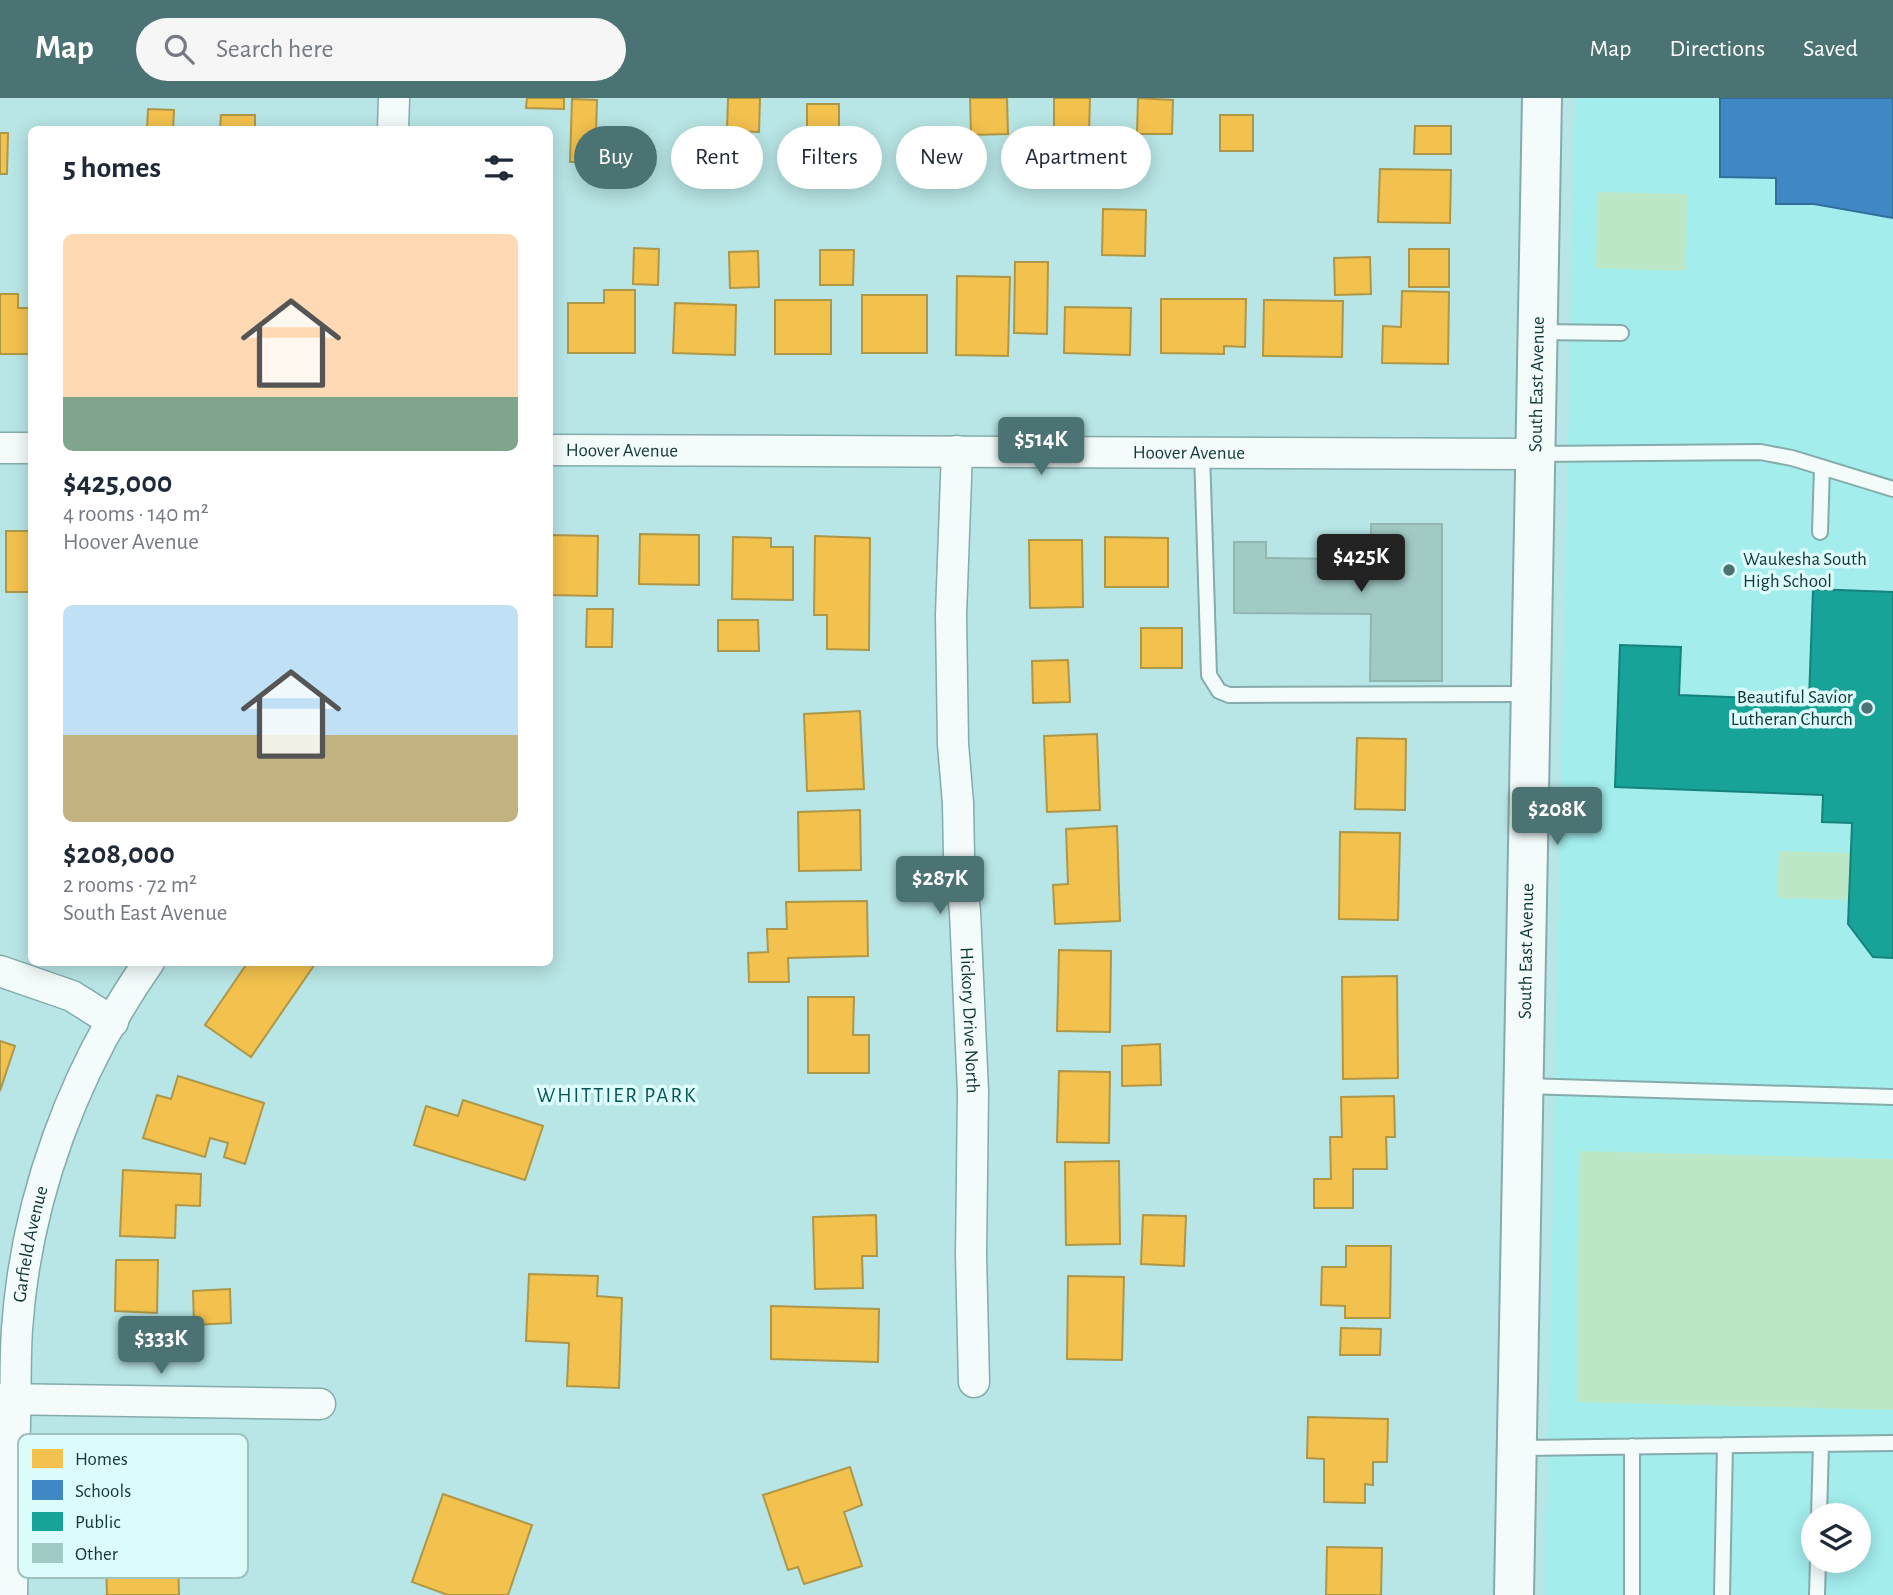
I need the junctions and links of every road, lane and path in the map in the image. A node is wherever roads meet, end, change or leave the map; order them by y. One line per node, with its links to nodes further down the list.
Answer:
1 (394, 98): 3 (street)
2 (1542, 98): 4 (main road, South East Avenue)
3 (393, 126)
4 (1536, 331): 5 (lane); 11 (main road, South East Avenue)
5 (1621, 333)
6 (0, 448): 7 (street)
7 (28, 448)
8 (553, 450): 9 (street, Hoover Avenue)
9 (957, 451): 10 (street, Hoover Avenue); 21 (street, Hickory Drive North)
10 (1202, 452): 11 (street, Hoover Avenue); 15 (lane)
11 (1534, 454): 12 (lane); 15 (main road, South East Avenue)
12 (1822, 467): 13 (lane); 14 (lane)
13 (1893, 489)
14 (1820, 532)
15 (1531, 694): 19 (main road, South East Avenue)
16 (147, 966): 18 (street, Garfield Avenue)
17 (0, 971): 18 (street)
18 (113, 1022): 22 (street, Garfield Avenue)
19 (1522, 1086): 20 (lane); 28 (main road, South East Avenue)
20 (1893, 1097)
21 (974, 1382)
22 (8, 1399): 23 (street); 31 (street, Garfield Avenue)
23 (320, 1404)
24 (1893, 1443): 25 (lane)
25 (1821, 1444): 26 (lane); 29 (lane)
26 (1725, 1445): 27 (lane); 34 (lane)
27 (1632, 1446): 28 (lane); 33 (lane)
28 (1517, 1448): 32 (main road, South East Avenue)
29 (1819, 1503)
30 (1818, 1573): 35 (lane)
31 (12, 1595)
32 (1514, 1595)
33 (1632, 1595)
34 (1722, 1595)
35 (1817, 1595)

